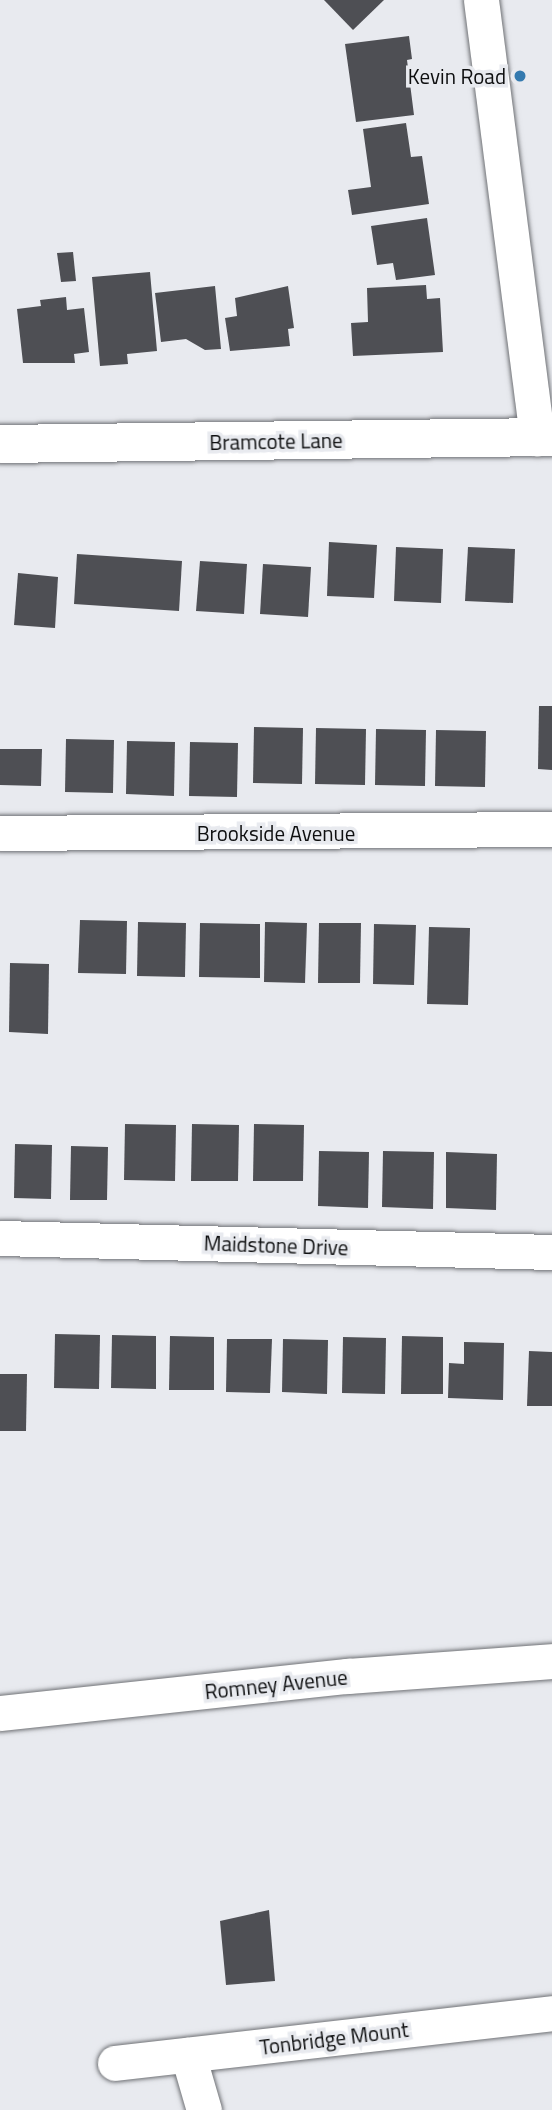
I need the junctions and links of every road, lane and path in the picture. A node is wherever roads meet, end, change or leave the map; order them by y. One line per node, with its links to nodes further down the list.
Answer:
1 (481, 0): 2 (street)
2 (544, 438): 3 (street, Bramcote Lane)
3 (0, 444)
4 (552, 829): 5 (street, Brookside Avenue)
5 (0, 833)
6 (0, 1238): 7 (street, Maidstone Drive)
7 (552, 1252)
8 (552, 1661): 9 (street, Romney Avenue)
9 (0, 1713)
10 (552, 2013): 11 (street, Tonbridge Mount)
11 (188, 2055): 12 (street, Tonbridge Mount); 13 (street)
12 (116, 2063)
13 (204, 2110)

